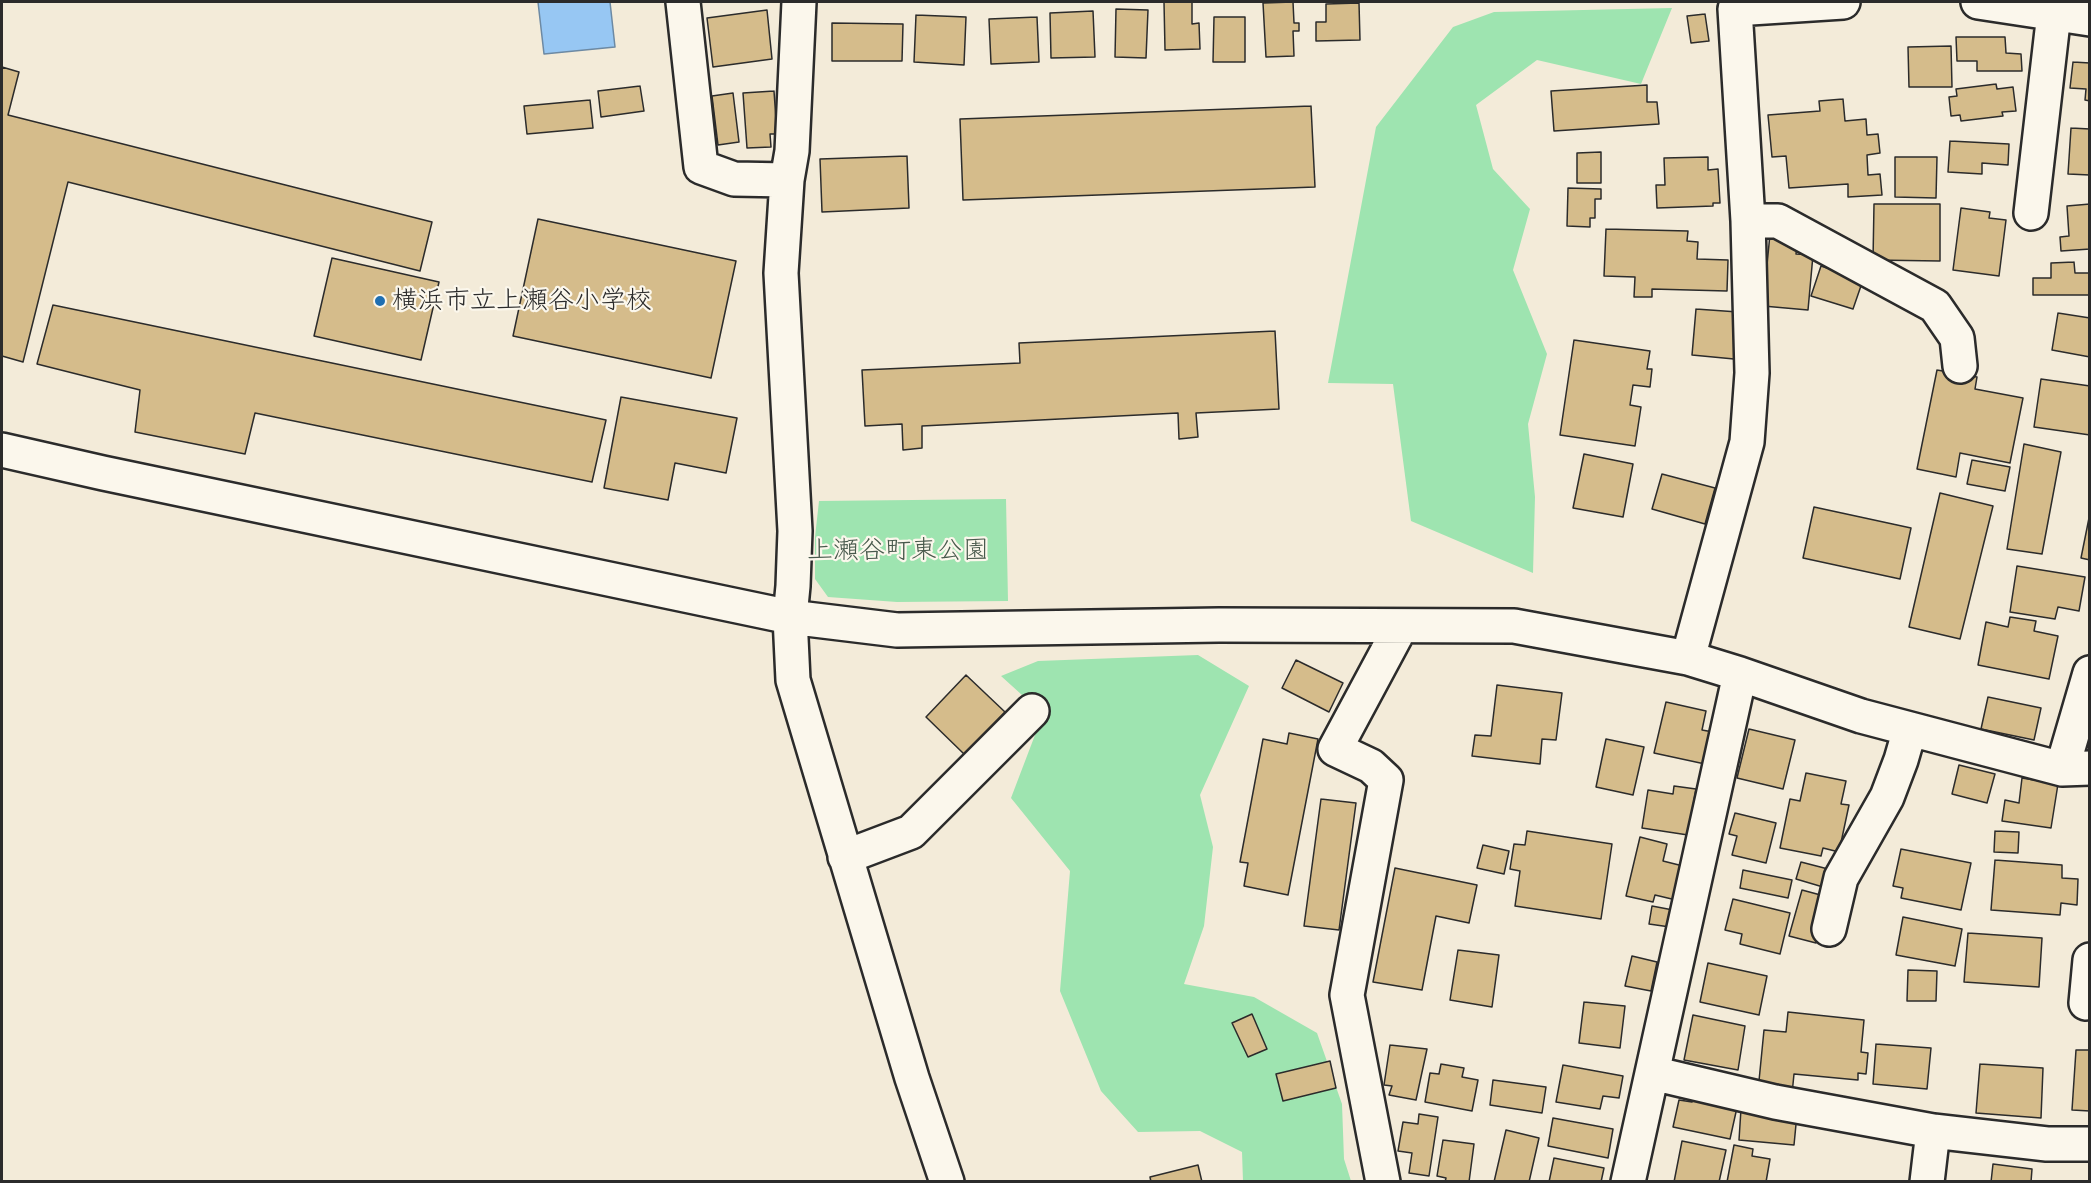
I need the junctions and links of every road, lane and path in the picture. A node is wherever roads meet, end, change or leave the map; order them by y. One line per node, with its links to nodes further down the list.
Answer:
1 (683, 2): 7 (street)
2 (799, 2): 7 (street)
3 (1843, 2): 9 (street)
4 (1978, 2): 5 (street)
5 (2054, 14): 6 (street); 8 (street)
6 (2090, 19)
7 (787, 180): 12 (street)
8 (2031, 213)
9 (1748, 221): 10 (street); 14 (street)
10 (1960, 366)
11 (2, 450): 12 (street)
12 (790, 617): 13 (street); 20 (street)
13 (1401, 626): 14 (street); 28 (street)
14 (1688, 658): 16 (street)
15 (2090, 673): 19 (street)
16 (1740, 674): 18 (street); 24 (street)
17 (1032, 711): 20 (street)
18 (1910, 729): 19 (street); 21 (street)
19 (2076, 768)
20 (845, 857): 27 (street)
21 (1829, 930)
22 (2090, 960): 23 (street)
23 (2086, 1004)
24 (1652, 1073): 25 (street); 29 (street)
25 (1933, 1131): 26 (street); 30 (street)
26 (2090, 1144)
27 (947, 1182)
28 (1383, 1182)
29 (1628, 1182)
30 (1927, 1182)

